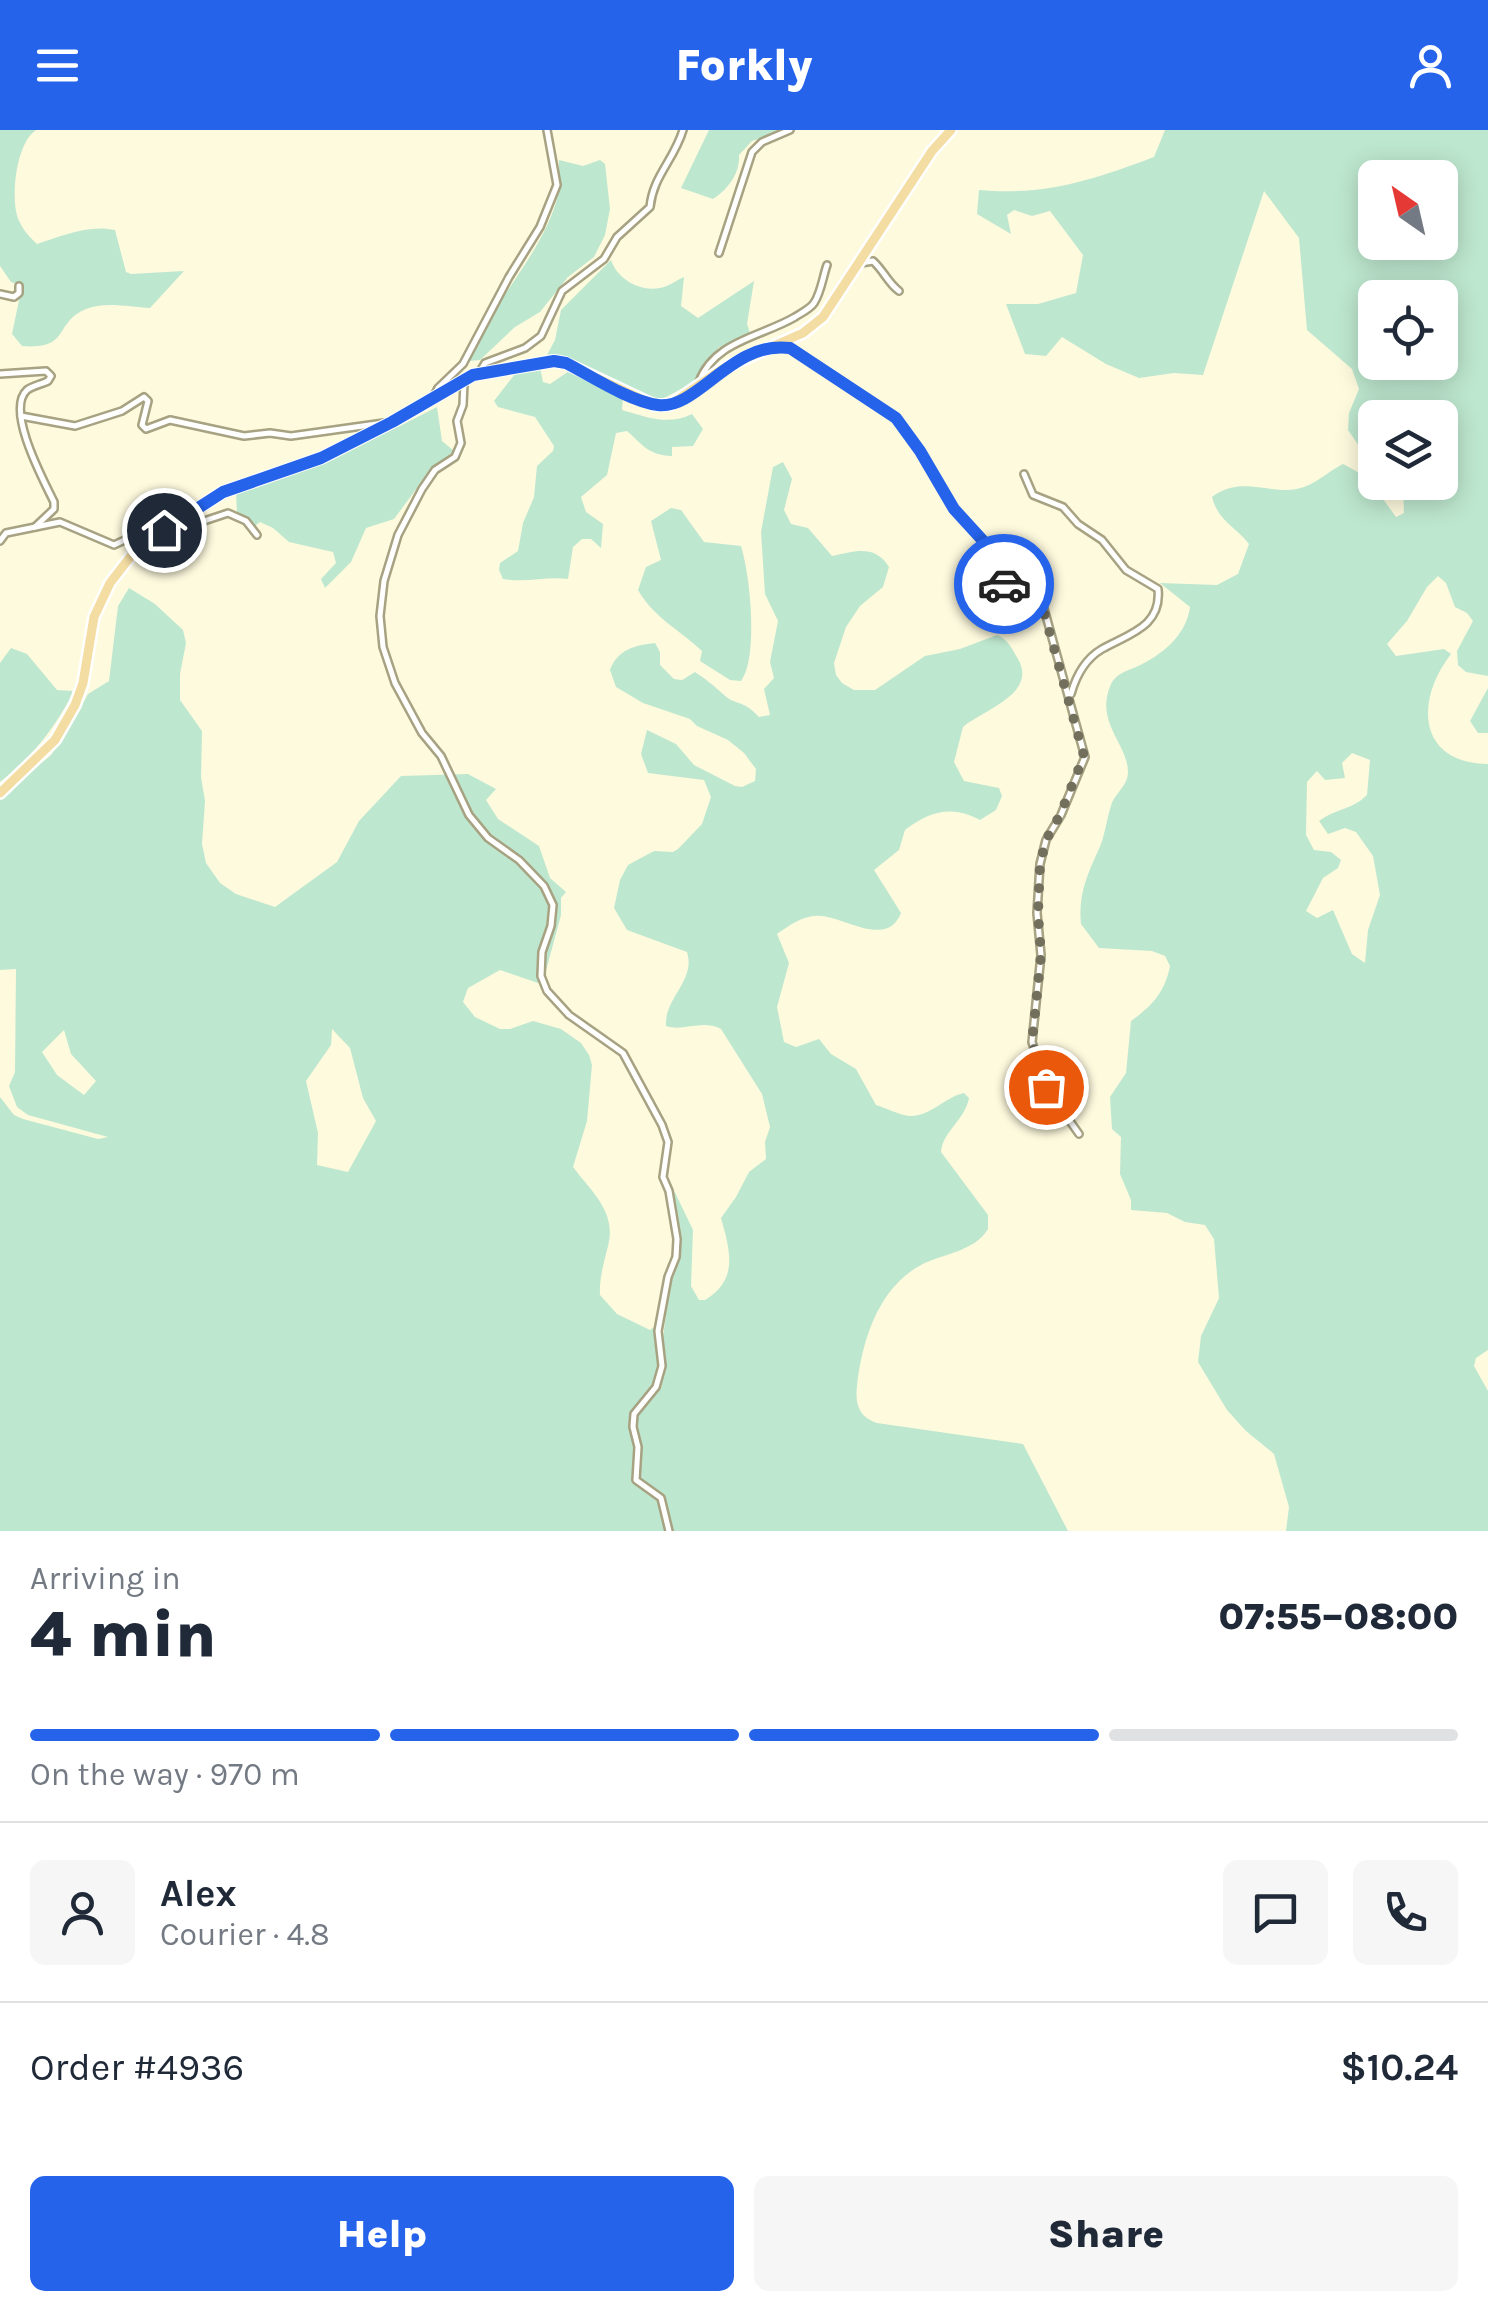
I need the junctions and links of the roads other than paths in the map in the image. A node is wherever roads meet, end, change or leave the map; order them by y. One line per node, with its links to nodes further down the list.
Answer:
1 (547, 130): 16 (street)
2 (683, 130): 12 (street)
3 (790, 130): 5 (street)
4 (951, 130): 7 (main road)
5 (719, 252)
6 (827, 264): 15 (street)
7 (861, 264): 9 (street); 11 (main road)
8 (19, 286): 10 (street)
9 (899, 292)
10 (0, 294)
11 (771, 346): 15 (main road); 25 (street)
12 (479, 372): 14 (main road); 15 (main road)
13 (0, 374): 17 (street)
14 (464, 380): 16 (main road); 28 (street)
15 (696, 389)
16 (433, 399): 18 (main road)
17 (22, 416): 18 (street); 20 (street)
18 (392, 422): 21 (main road)
19 (1024, 474): 25 (street)
20 (35, 526): 21 (street); 23 (street)
21 (164, 530): 24 (main road)
22 (257, 535): 24 (street)
23 (0, 541)
24 (138, 546): 26 (main road)
25 (1070, 698): 27 (street)
26 (0, 793)
27 (1079, 1134)
28 (670, 1531)

